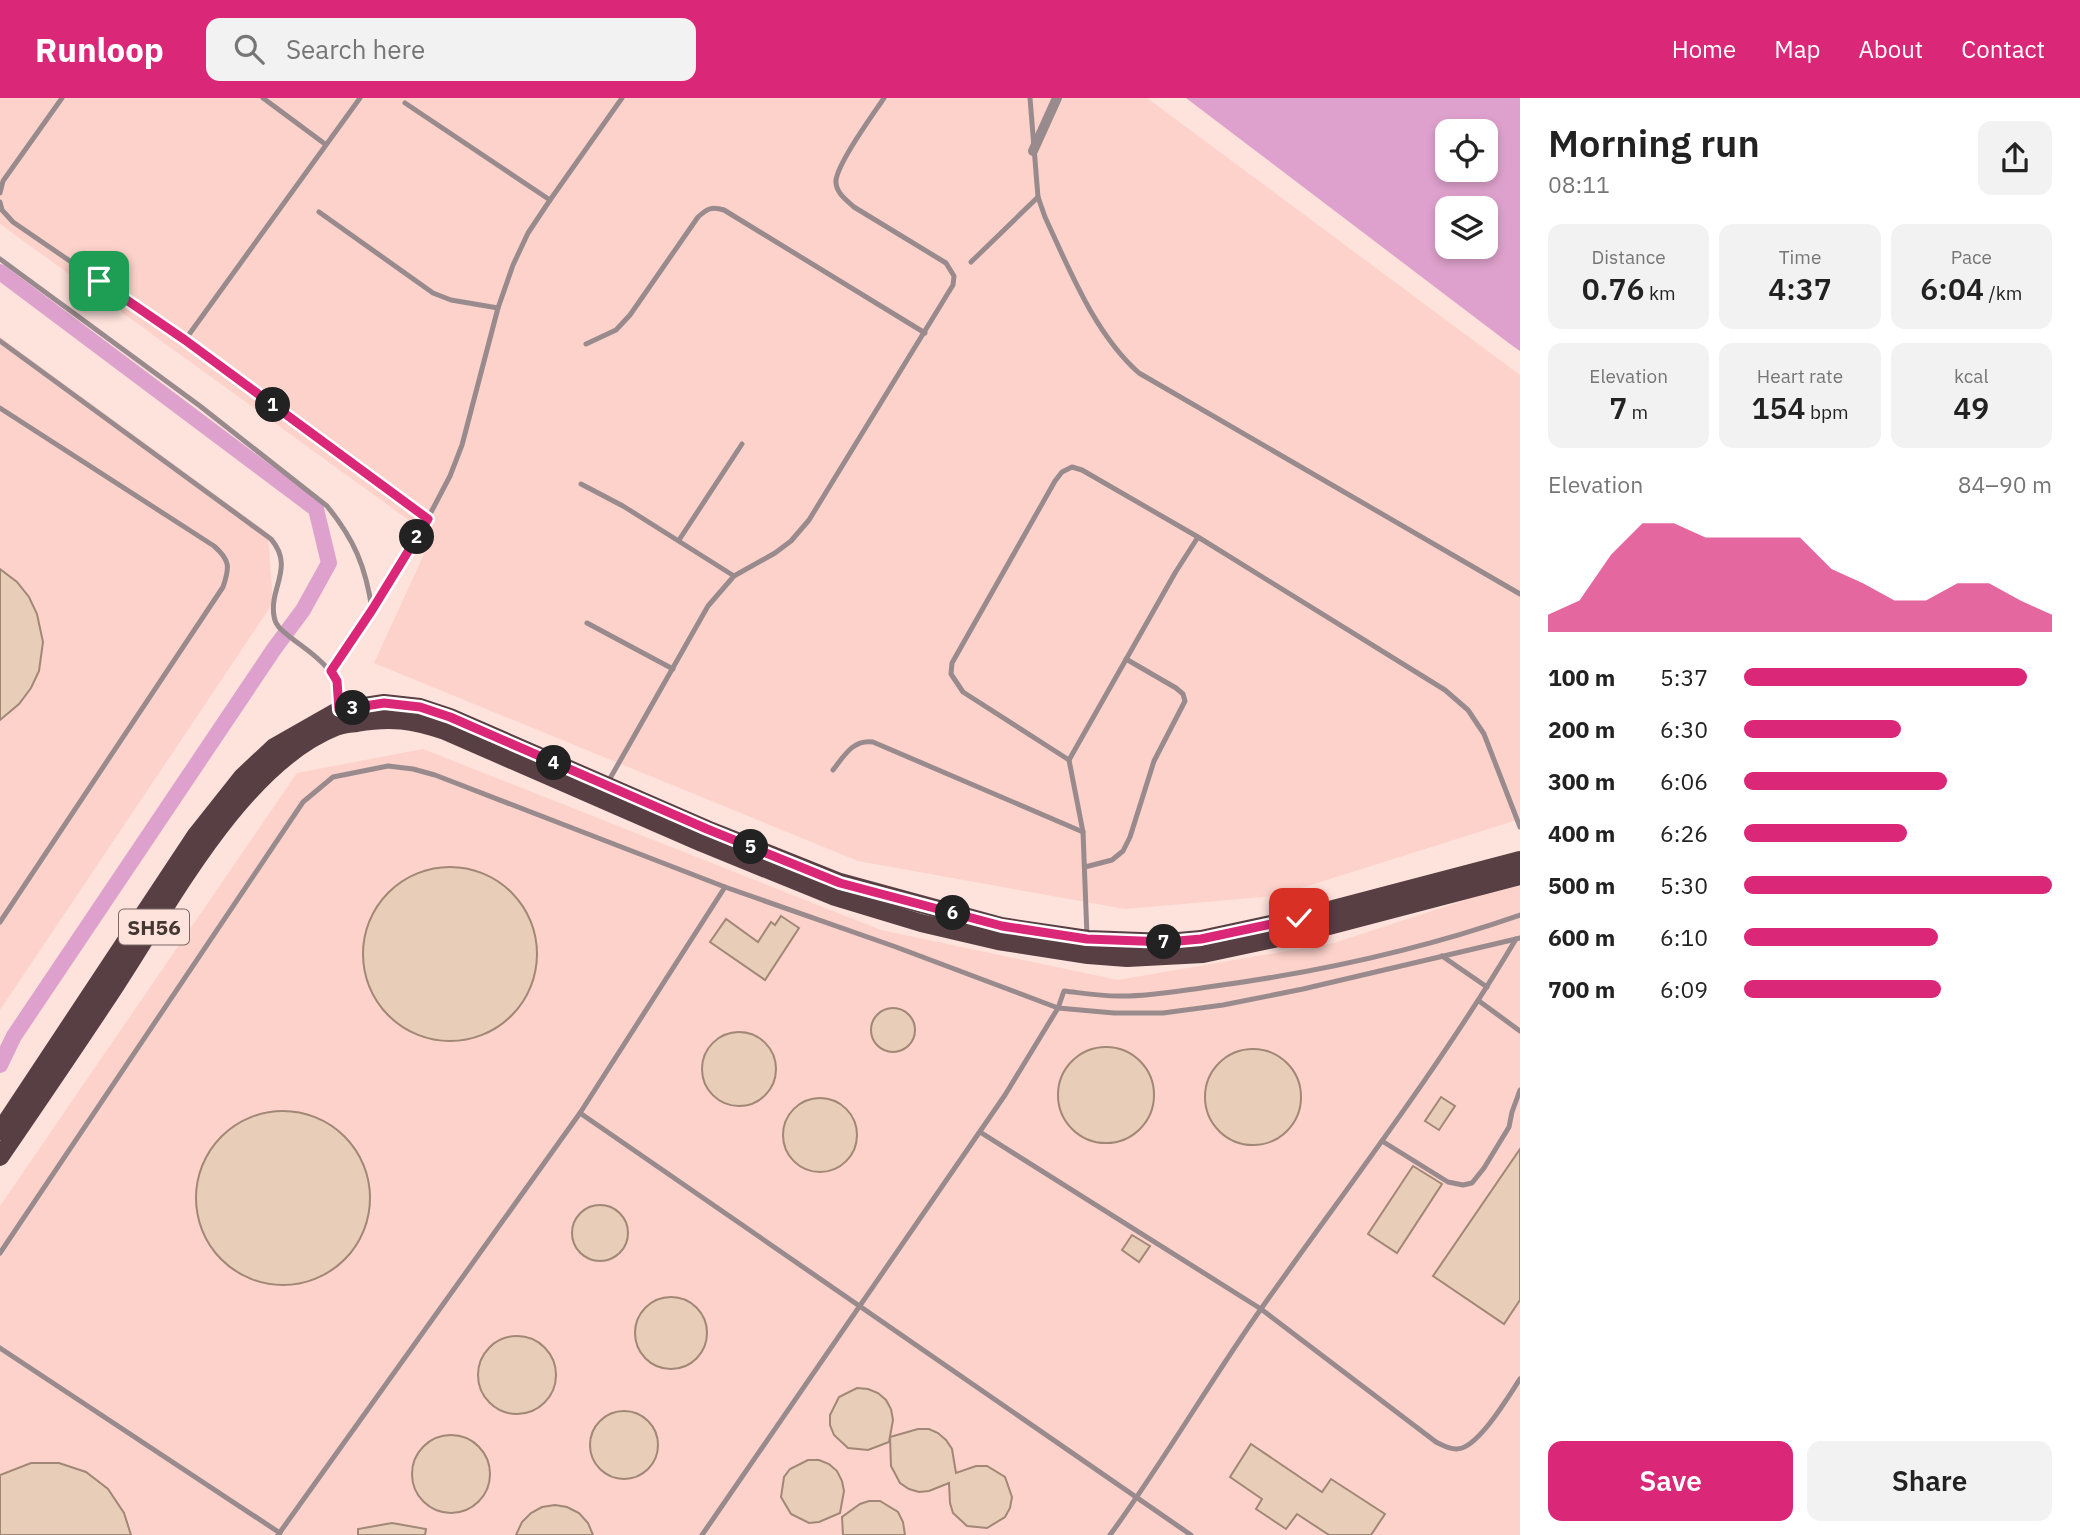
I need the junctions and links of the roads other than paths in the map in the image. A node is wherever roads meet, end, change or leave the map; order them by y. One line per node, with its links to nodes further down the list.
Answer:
1 (62, 98): 11 (lane)
2 (263, 98): 9 (lane)
3 (360, 98): 9 (lane)
4 (622, 98): 13 (lane)
5 (884, 98): 19 (lane)
6 (1030, 98): 10 (lane)
7 (1058, 98): 10 (street)
8 (405, 103): 13 (lane)
9 (325, 145): 20 (lane)
10 (1033, 151): 12 (lane)
11 (0, 193)
12 (1038, 197): 17 (lane); 30 (lane)
13 (550, 200): 18 (lane)
14 (0, 202): 20 (lane)
15 (318, 212): 18 (lane)
16 (0, 259): 31 (lane)
17 (971, 262)
18 (498, 308): 26 (lane)
19 (925, 333): 22 (lane); 29 (lane)
20 (185, 340): 26 (lane)
21 (0, 341): 35 (lane)
22 (586, 344)
23 (0, 408): 47 (lane)
24 (742, 444): 28 (lane)
25 (581, 484): 28 (lane)
26 (428, 519): 31 (lane)
27 (1198, 537): 33 (lane); 37 (lane); 40 (lane)
28 (679, 540): 29 (lane)
29 (734, 576): 34 (lane)
30 (1520, 594)
31 (372, 610): 35 (lane)
32 (587, 623): 34 (lane)
33 (1126, 659): 37 (lane); 43 (lane)
34 (673, 669): 39 (lane)
35 (331, 671): 36 (lane)
36 (339, 718): 39 (main road, SH56); 44 (main road, SH56); 57 (main road, SH56); 60 (main road, SH56)
37 (1069, 760): 41 (lane)
38 (833, 770): 41 (lane)
39 (607, 785): 48 (main road, SH56)
40 (1520, 827)
41 (1083, 832): 43 (lane)
42 (1520, 860): 48 (main road, SH56)
43 (1084, 867): 48 (lane)
44 (1520, 876)
45 (725, 887): 53 (lane); 56 (lane); 61 (lane)
46 (1520, 915): 53 (lane)
47 (0, 922)
48 (1087, 939)
49 (1518, 939): 50 (lane); 51 (lane)
50 (1442, 956): 51 (lane); 53 (lane)
51 (1487, 987): 52 (lane)
52 (1479, 1001): 54 (lane); 59 (lane)
53 (1058, 1008): 58 (lane)
54 (1520, 1031)
55 (1520, 1090): 59 (lane)
56 (580, 1113): 62 (lane); 67 (lane)
57 (0, 1130)
58 (980, 1132): 62 (lane); 63 (lane)
59 (1382, 1141): 63 (lane)
60 (0, 1157)
61 (0, 1253)
62 (860, 1306): 66 (lane); 68 (lane)
63 (1261, 1309): 65 (lane); 66 (lane)
64 (0, 1348): 67 (lane)
65 (1520, 1379)
66 (1138, 1497): 69 (lane); 70 (lane)
67 (279, 1534)
68 (704, 1534)
69 (1110, 1535)
70 (1191, 1535)

